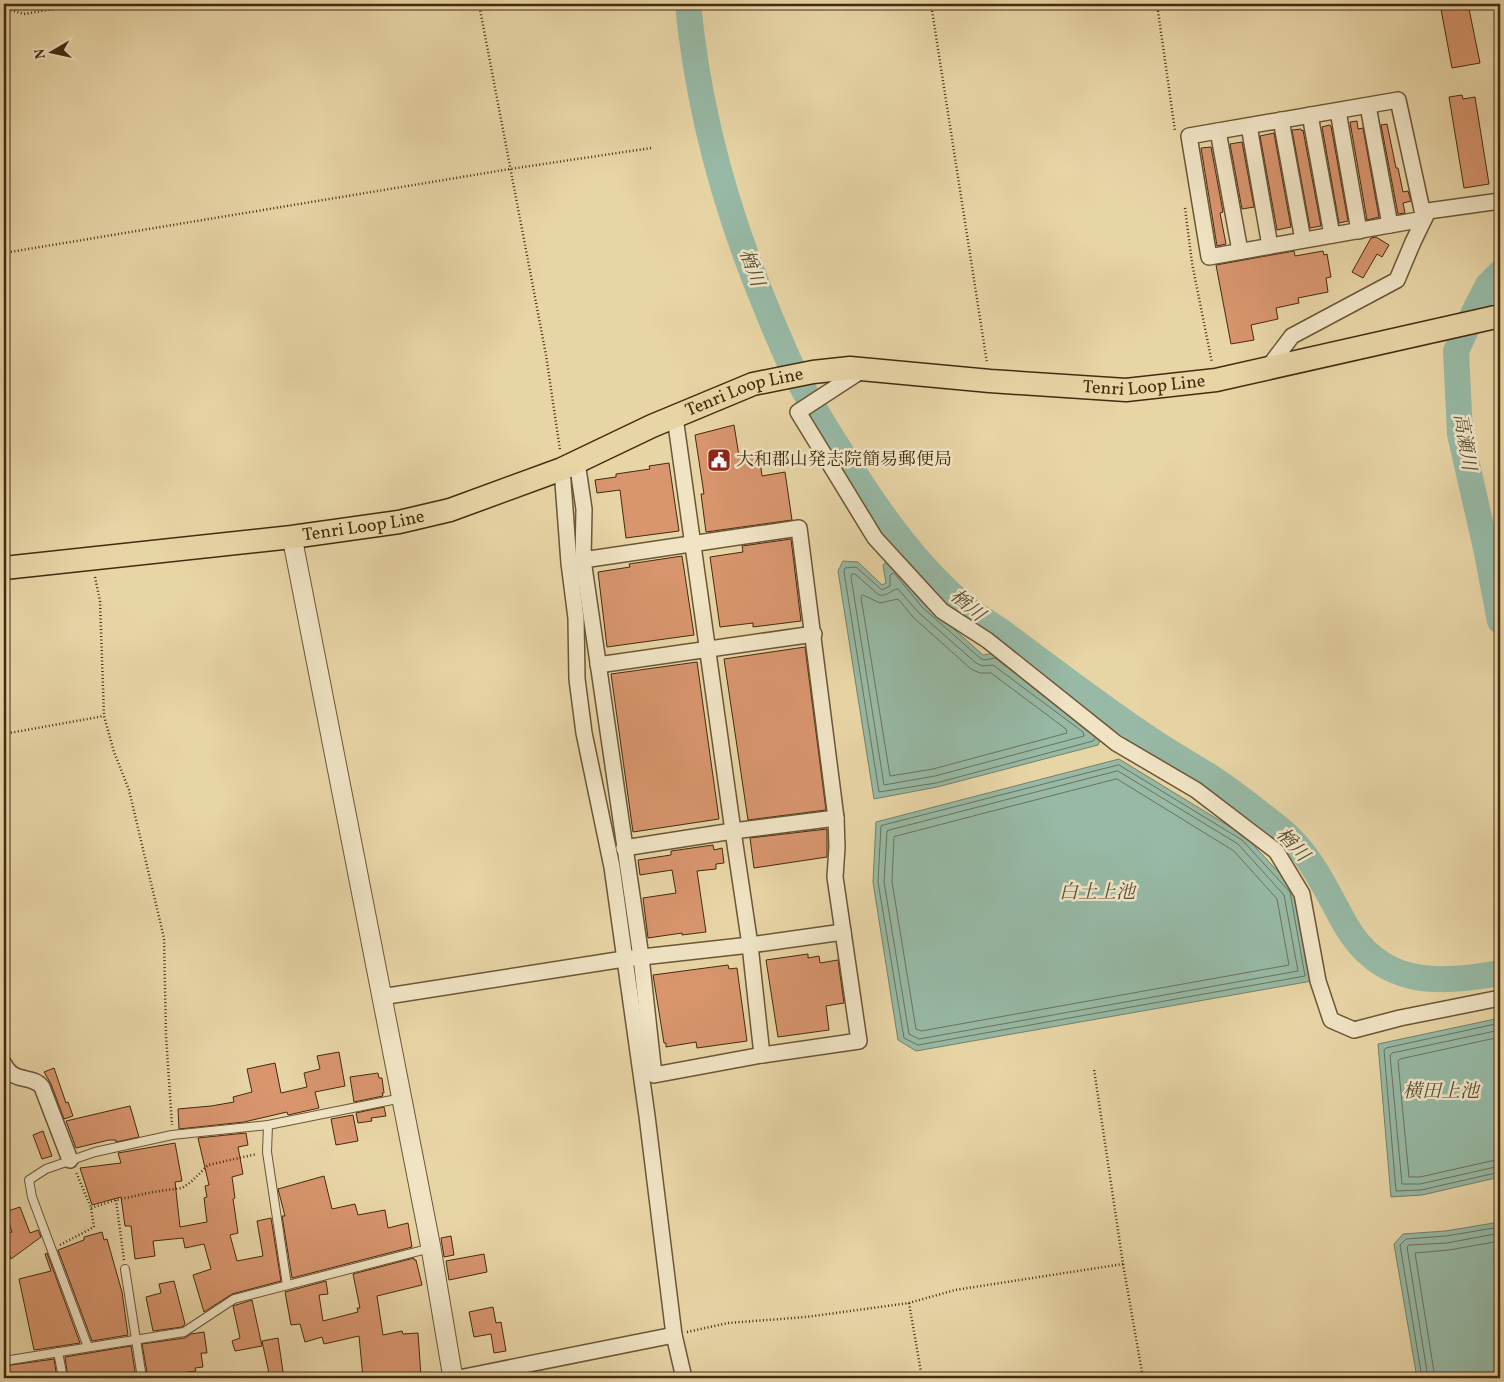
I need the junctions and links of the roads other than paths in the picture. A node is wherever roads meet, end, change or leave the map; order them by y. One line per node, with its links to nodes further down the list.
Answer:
1 (1368, 106): 2 (street); 8 (street); 9 (street)
2 (1338, 111): 3 (street); 10 (street)
3 (1310, 115): 4 (street); 11 (street)
4 (1281, 120): 5 (street); 12 (street)
5 (1249, 126): 6 (street); 13 (street)
6 (1218, 131): 14 (street); 14 (street)
7 (1500, 201): 8 (street)
8 (1424, 219): 9 (street); 17 (street)
9 (1390, 225): 10 (street)
10 (1359, 231): 11 (street)
11 (1332, 235): 12 (street)
12 (1303, 240): 13 (street)
13 (1270, 246): 14 (street)
14 (1240, 251)
15 (1498, 316): 17 (main road, Tenri Loop Line)
16 (864, 369): 17 (main road, Tenri Loop Line); 18 (main road, Tenri Loop Line); 35 (street)
17 (1267, 369)
18 (675, 416): 19 (main road, Tenri Loop Line); 21 (street)
19 (570, 466): 20 (main road, Tenri Loop Line); 22 (street); 33 (street)
20 (292, 537): 23 (main road, Tenri Loop Line); 34 (street)
21 (693, 544): 22 (street); 24 (street); 25 (street)
22 (583, 560): 26 (street)
23 (4, 568)
24 (814, 634): 25 (street); 27 (street)
25 (708, 648): 26 (street); 28 (street)
26 (598, 665): 29 (street)
27 (836, 818): 28 (street); 30 (street)
28 (733, 831): 29 (street); 31 (street)
29 (624, 848): 32 (street)
30 (843, 932): 31 (street); 36 (street)
31 (750, 945): 32 (street); 36 (street)
32 (641, 957): 33 (street); 36 (street)
33 (624, 959): 34 (street); 44 (street)
34 (381, 997): 38 (street)
35 (1500, 998)
36 (762, 1055)
37 (4, 1064): 40 (street)
38 (402, 1098): 39 (lane); 41 (street)
39 (268, 1125): 40 (lane); 43 (lane)
40 (70, 1160): 46 (lane)
41 (431, 1248): 43 (lane); 51 (street)
42 (125, 1269): 45 (lane)
43 (287, 1285): 45 (lane)
44 (674, 1335): 52 (street); 53 (street)
45 (136, 1339): 46 (lane); 50 (lane)
46 (88, 1347): 47 (lane)
47 (58, 1352): 48 (lane); 49 (lane)
48 (4, 1361)
49 (62, 1378)
50 (142, 1378)
51 (454, 1378)
52 (459, 1378)
53 (684, 1378)

